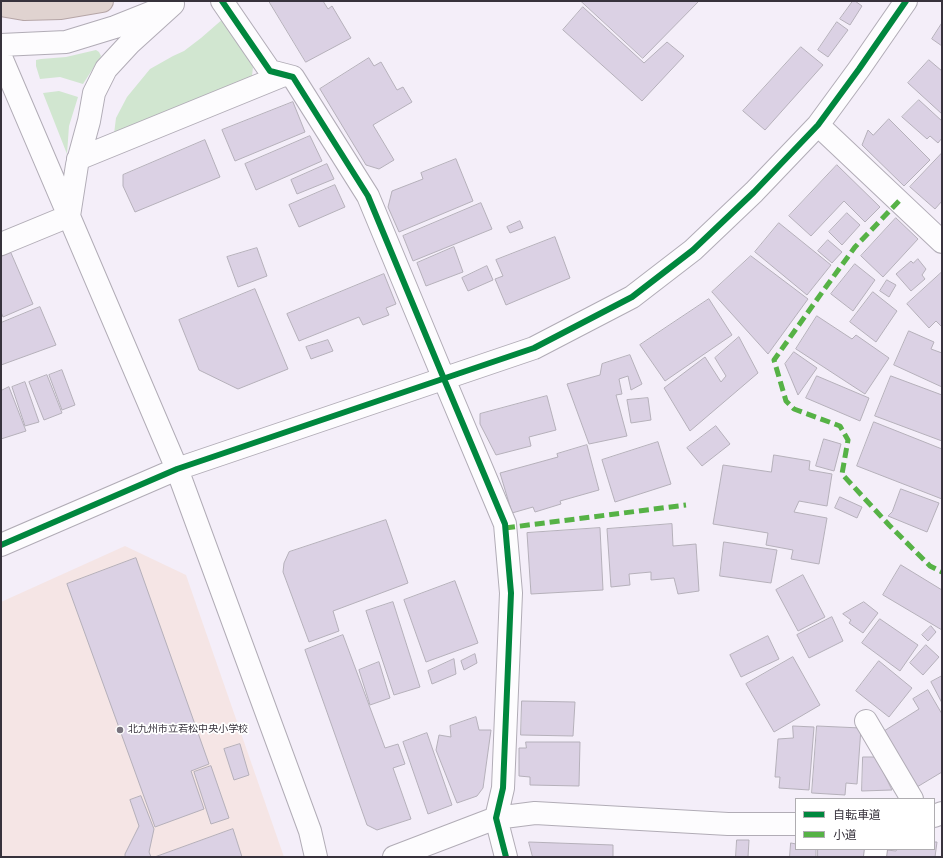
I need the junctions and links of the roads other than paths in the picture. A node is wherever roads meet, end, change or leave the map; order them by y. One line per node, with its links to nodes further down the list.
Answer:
1 (102, 1): 5 (highway)
2 (222, 1): 8 (street)
3 (906, 1): 9 (street)
4 (174, 2): 6 (street); 10 (street)
5 (1, 5)
6 (1, 45)
7 (1, 58): 11 (street)
8 (284, 75): 10 (street); 14 (street)
9 (818, 125): 12 (street); 14 (street)
10 (78, 159): 11 (street)
11 (69, 216): 13 (street); 15 (street)
12 (942, 242)
13 (1, 244)
14 (444, 379): 15 (street); 19 (street)
15 (177, 470): 16 (street); 21 (street)
16 (1, 545)
17 (866, 720): 18 (street)
18 (911, 798)
19 (496, 818): 20 (street); 22 (street); 23 (street)
20 (795, 824)
21 (316, 857)
22 (394, 857)
23 (506, 857)

